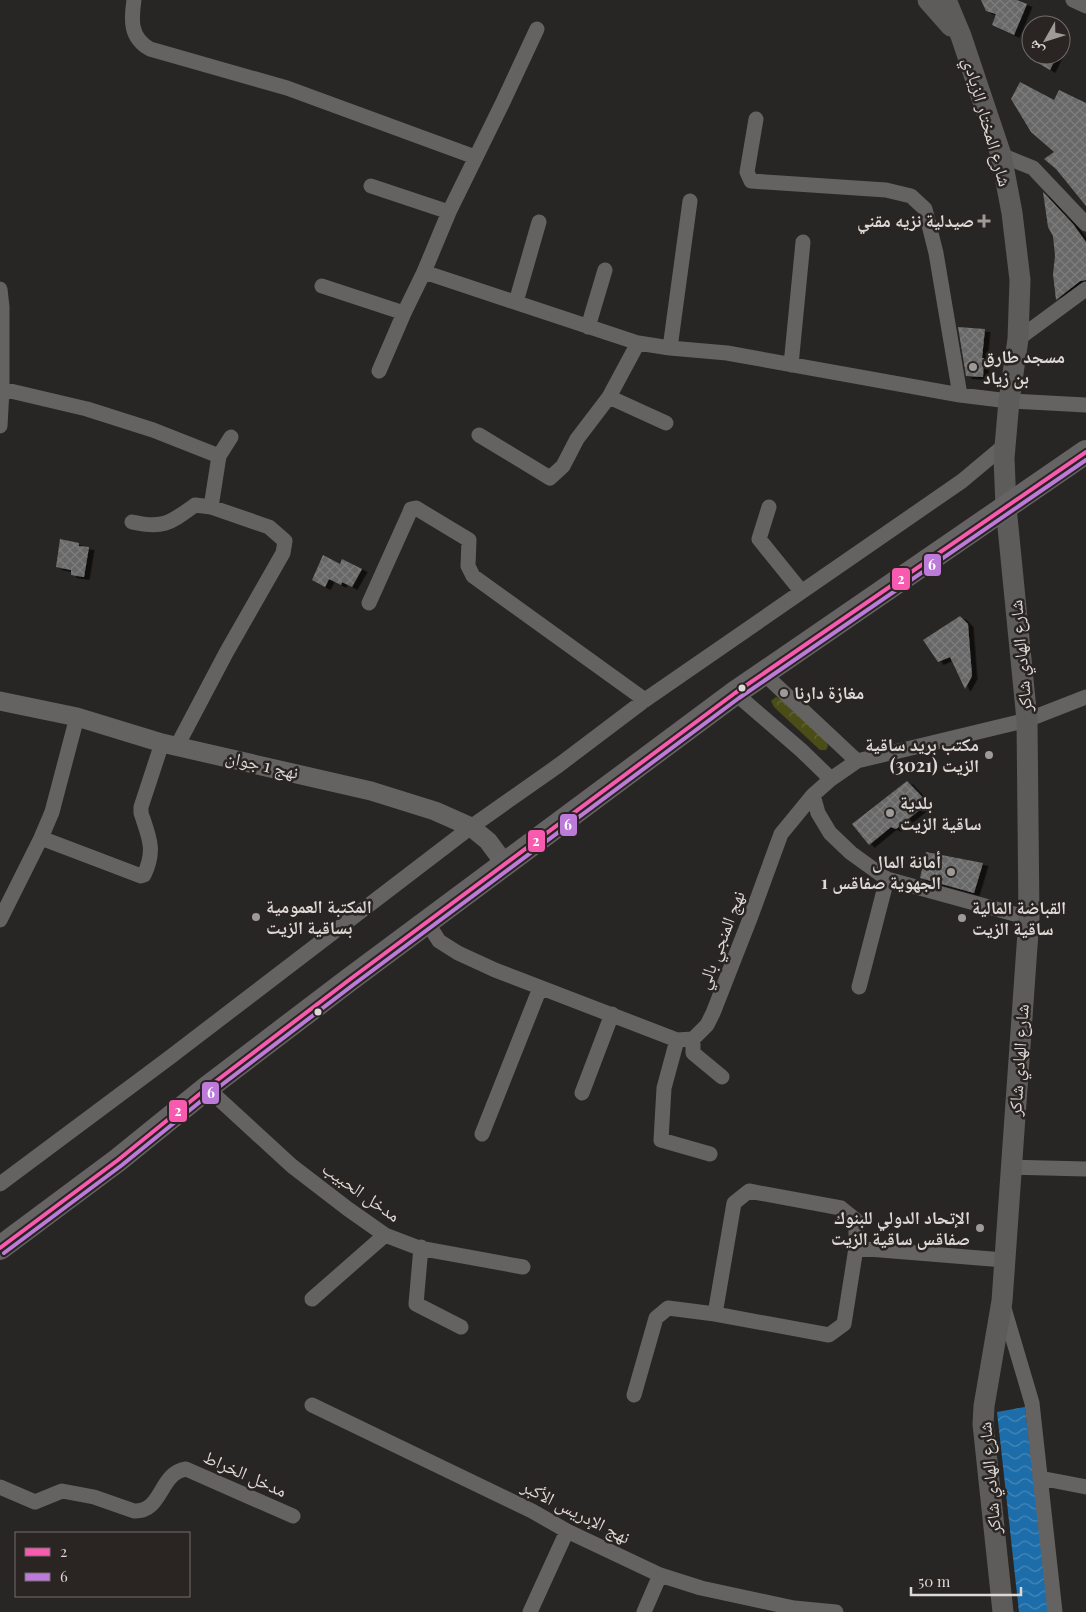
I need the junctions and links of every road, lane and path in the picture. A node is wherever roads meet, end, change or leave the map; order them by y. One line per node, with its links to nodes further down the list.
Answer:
1 (134, 0): 10 (street)
2 (928, 0): 7 (main road, شارع المختار الزيادي)
3 (946, 0): 7 (main road, شارع المختار الزيادي)
4 (1073, 0): 5 (street)
5 (1086, 6)
6 (537, 29): 10 (street)
7 (961, 36): 9 (main road, شارع المختار الزيادي)
8 (756, 119): 31 (street)
9 (1001, 155): 15 (street); 25 (main road, شارع المختار الزيادي)
10 (475, 157): 13 (street)
11 (371, 186): 13 (street)
12 (690, 201): 27 (street)
13 (448, 212): 18 (street)
14 (540, 222): 22 (street)
15 (1086, 224)
16 (803, 242): 28 (street)
17 (605, 270): 24 (street)
18 (424, 272): 22 (street); 23 (street)
19 (322, 286): 23 (street)
20 (1086, 289): 25 (street)
21 (0, 290): 30 (street)
22 (516, 302): 24 (street)
23 (404, 313): 29 (street)
24 (588, 327): 26 (street)
25 (1018, 339): 33 (main road, شارع المختار الزيادي)
26 (638, 343): 27 (street); 32 (street)
27 (670, 348): 28 (street)
28 (791, 365): 31 (street)
29 (379, 370)
30 (2, 390): 35 (street); 41 (street)
31 (960, 395): 33 (street)
32 (609, 397): 36 (street); 37 (street)
33 (1009, 401): 34 (street); 39 (main road, شارع المختار الزيادي)
34 (1086, 405)
35 (0, 417)
36 (666, 423)
37 (479, 435)
38 (231, 437): 41 (street)
39 (1005, 445): 44 (main road, شارع المختار الزيادي); 46 (street)
40 (1086, 452): 44 (main road)
41 (219, 456): 42 (street)
42 (211, 507): 45 (street); 57 (street)
43 (769, 507): 46 (street)
44 (1006, 507): 48 (main road); 56 (main road, شارع الهادي شاكر)
45 (132, 522)
46 (802, 591): 51 (street)
47 (369, 603): 51 (street)
48 (763, 673): 49 (main road); 58 (street)
49 (735, 693): 59 (street); 63 (main road)
50 (1086, 697): 53 (street, نهج المنجي بالي)
51 (645, 700): 61 (street)
52 (0, 701): 55 (street, نهج 1 جوان)
53 (1067, 703): 54 (street); 56 (street, نهج المنجي بالي)
54 (1086, 707)
55 (77, 717): 57 (street, نهج 1 جوان); 62 (street)
56 (1026, 720): 58 (street, نهج المنجي بالي); 65 (main road, شارع الهادي شاكر)
57 (169, 744): 61 (street, نهج 1 جوان); 62 (street)
58 (857, 761): 59 (street, نهج المنجي بالي)
59 (831, 779): 60 (street, نهج المنجي بالي)
60 (813, 795): 64 (street); 71 (street, نهج المنجي بالي)
61 (471, 827): 63 (street, نهج 1 جوان); 80 (street)
62 (41, 838): 66 (street)
63 (505, 864): 67 (main road)
64 (887, 879): 65 (street); 68 (street)
65 (1030, 918): 78 (main road, شارع الهادي شاكر)
66 (0, 920)
67 (428, 922): 69 (street); 74 (main road)
68 (859, 987)
69 (540, 988): 70 (street); 76 (street)
70 (612, 1014): 72 (street); 75 (street)
71 (693, 1039): 72 (street); 73 (street)
72 (677, 1040): 77 (street)
73 (722, 1077)
74 (207, 1088): 81 (street, مدخل الحبيب); 83 (main road)
75 (582, 1093)
76 (482, 1134)
77 (710, 1154)
78 (1010, 1166): 79 (street); 85 (main road, شارع الهادي شاكر)
79 (1086, 1169)
80 (0, 1184)
81 (385, 1235): 82 (street, مدخل الحبيب); 87 (street)
82 (421, 1247): 86 (street, مدخل الحبيب); 90 (street)
83 (0, 1248)
84 (856, 1248): 85 (street); 89 (street); 89 (street)
85 (1004, 1260): 88 (main road, شارع الهادي شاكر)
86 (523, 1267)
87 (312, 1300)
88 (1002, 1301): 93 (street); 102 (main road, شارع الهادي شاكر)
89 (715, 1314): 91 (street)
90 (461, 1326)
91 (634, 1395)
92 (312, 1405): 97 (street, نهج الإدريس الأكبر)
93 (1040, 1478): 95 (street); 103 (street)
94 (0, 1487): 96 (street, مدخل الخراط)
95 (1086, 1487)
96 (293, 1516)
97 (567, 1531): 98 (street, نهج الإدريس الأكبر); 99 (street)
98 (660, 1575): 100 (street); 101 (street, نهج الإدريس الأكبر)
99 (530, 1612)
100 (644, 1612)
101 (836, 1612)
102 (1002, 1612)
103 (1055, 1612)

